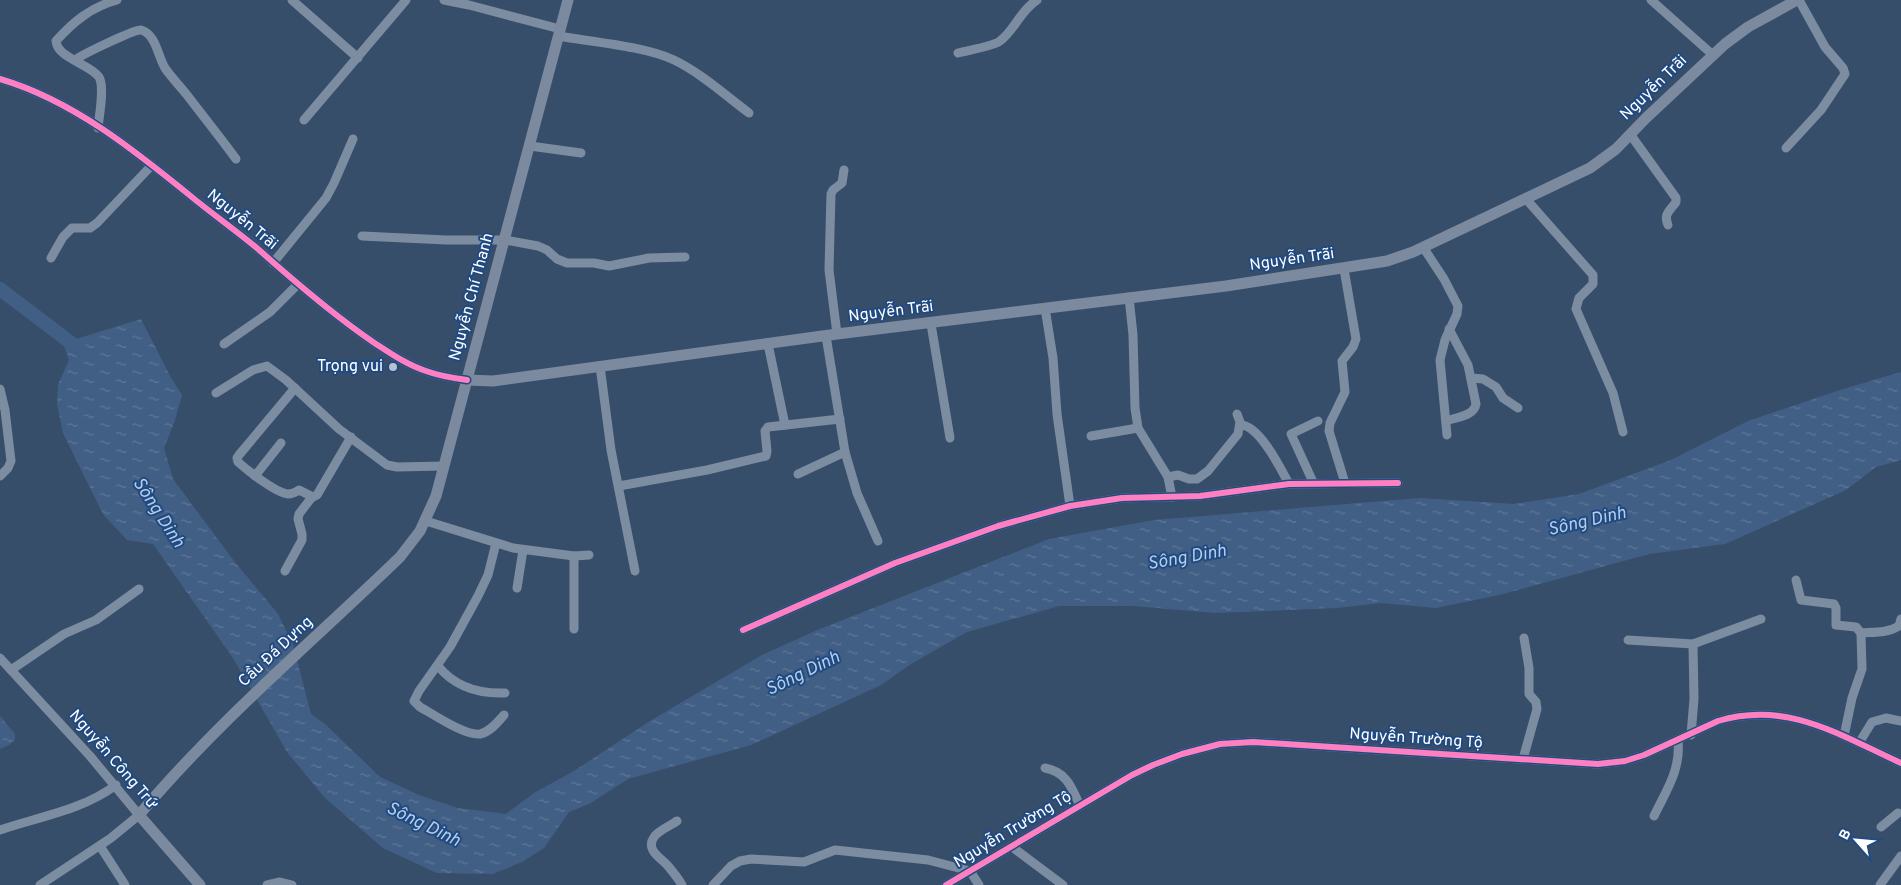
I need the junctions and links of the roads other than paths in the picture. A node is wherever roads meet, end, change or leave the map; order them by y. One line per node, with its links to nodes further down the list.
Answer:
1 (117, 0): 13 (street)
2 (292, 0): 12 (street)
3 (406, 0): 12 (street)
4 (444, 0): 9 (street)
5 (568, 0): 9 (main road, Nguyễn Chí Thanh)
6 (1037, 0): 10 (street)
7 (1651, 0): 11 (street)
8 (1798, 0): 11 (main road, Nguyễn Trãi); 21 (street)
9 (559, 32): 15 (street); 20 (main road, Nguyễn Chí Thanh)
10 (958, 53)
11 (1713, 55): 18 (main road, Nguyễn Trãi)
12 (358, 58): 16 (street)
13 (75, 60): 17 (street); 23 (street)
14 (0, 79): 17 (street, Nguyễn Trãi)
15 (749, 113)
16 (304, 120)
17 (98, 128): 24 (street, Nguyễn Trãi)
18 (1630, 134): 26 (main road, Nguyễn Trãi); 27 (street)
19 (353, 139): 33 (street)
20 (530, 146): 22 (street); 29 (main road, Nguyễn Chí Thanh)
21 (1786, 148)
22 (581, 153)
23 (236, 159)
24 (152, 165): 32 (street); 33 (street, Nguyễn Trãi)
25 (844, 170): 40 (street)
26 (1526, 199): 30 (main road, Nguyễn Trãi); 57 (street)
27 (1668, 225)
28 (362, 236): 29 (street)
29 (505, 240): 31 (street); 45 (main road, Nguyễn Chí Thanh)
30 (1423, 247): 34 (main road, Nguyễn Trãi); 39 (street)
31 (685, 257)
32 (51, 258)
33 (273, 263): 35 (street, Nguyễn Trãi)
34 (1344, 269): 36 (main road, Nguyễn Trãi); 70 (street)
35 (297, 284): 41 (street); 45 (street, Nguyễn Trãi)
36 (1129, 297): 37 (main road, Nguyễn Trãi); 56 (street)
37 (1045, 308): 38 (main road, Nguyễn Trãi); 76 (street)
38 (930, 324): 40 (main road, Nguyễn Trãi); 61 (street)
39 (1449, 329): 44 (street); 53 (street)
40 (832, 335): 42 (main road, Nguyễn Trãi); 51 (street)
41 (224, 344)
42 (768, 344): 43 (main road, Nguyễn Trãi); 54 (street)
43 (600, 366): 45 (main road, Nguyễn Trãi); 73 (street)
44 (1472, 378): 49 (street); 53 (street)
45 (467, 380): 64 (main road, Nguyễn Chí Thanh)
46 (295, 388): 48 (street); 60 (street); 67 (street)
47 (0, 389): 66 (street)
48 (216, 393)
49 (1518, 408)
50 (1237, 414): 55 (street)
51 (840, 420): 54 (street); 63 (street)
52 (1318, 421): 69 (street)
53 (1446, 421): 58 (street)
54 (784, 425): 73 (street)
55 (1240, 425): 68 (street); 72 (street)
56 (1138, 428): 59 (street); 68 (street)
57 (1623, 432)
58 (1447, 435)
59 (1091, 436)
60 (351, 438): 64 (street); 74 (street)
61 (950, 438)
62 (281, 443): 67 (street)
63 (845, 452): 65 (street); 78 (street)
64 (444, 466): 77 (main road, Nguyễn Chí Thanh)
65 (798, 474)
66 (0, 476)
67 (255, 476): 74 (street)
68 (1168, 477): 75 (street)
69 (1312, 482): 70 (street); 72 (street)
70 (1345, 483): 71 (street)
71 (1398, 483)
72 (1289, 484): 75 (street)
73 (618, 486): 84 (street)
74 (312, 497): 83 (street)
75 (1172, 497): 76 (street)
76 (1070, 506): 92 (street)
77 (426, 521): 79 (street); 86 (main road, Nguyễn Chí Thanh)
78 (878, 541)
79 (496, 543): 80 (street); 98 (street)
80 (523, 550): 81 (street); 87 (street)
81 (574, 556): 82 (street); 91 (street)
82 (589, 556)
83 (284, 571)
84 (635, 571)
85 (1796, 580): 93 (street)
86 (372, 584): 113 (main road, Cầu Đá Dựng)
87 (517, 588)
88 (139, 589): 99 (street)
89 (1761, 619): 96 (street)
90 (1901, 619): 93 (street)
91 (574, 629)
92 (743, 630)
93 (1861, 633): 104 (street)
94 (1524, 638): 107 (street)
95 (1628, 640): 96 (street)
96 (1693, 644): 103 (street)
97 (0, 658): 99 (street, Nguyễn Công Trứ)
98 (438, 666): 100 (street); 101 (street)
99 (11, 670): 110 (street, Nguyễn Công Trứ)
100 (505, 693)
101 (504, 715)
102 (1901, 721): 106 (street)
103 (1692, 735): 104 (street, Nguyễn Trường Tộ); 105 (street, Nguyễn Trường Tộ)
104 (1844, 736): 106 (street, Nguyễn Trường Tộ)
105 (1678, 740): 107 (street, Nguyễn Trường Tộ); 114 (street)
106 (1859, 743): 108 (street, Nguyễn Trường Tộ)
107 (1523, 759): 111 (street, Nguyễn Trường Tộ)
108 (1901, 763)
109 (1045, 768): 111 (street)
110 (116, 785): 113 (street, Nguyễn Công Trứ); 117 (street)
111 (1080, 806): 119 (street, Nguyễn Trường Tộ)
112 (1900, 812): 116 (street)
113 (139, 815): 118 (street); 124 (main road, Nguyễn Công Trứ)
114 (1654, 816)
115 (677, 822): 127 (street)
116 (1881, 827)
117 (0, 830)
118 (100, 846): 122 (street); 123 (street)
119 (1012, 847): 121 (street, Nguyễn Trường Tộ); 131 (street)
120 (1901, 856): 132 (street)
121 (970, 871): 128 (street); 129 (street, Nguyễn Trường Tộ); 130 (street)
122 (121, 884)
123 (40, 885)
124 (200, 885)
125 (267, 885): 126 (street)
126 (292, 885)
127 (682, 885)
128 (713, 885)
129 (946, 885)
130 (979, 885)
131 (1063, 885)
132 (1880, 885)

